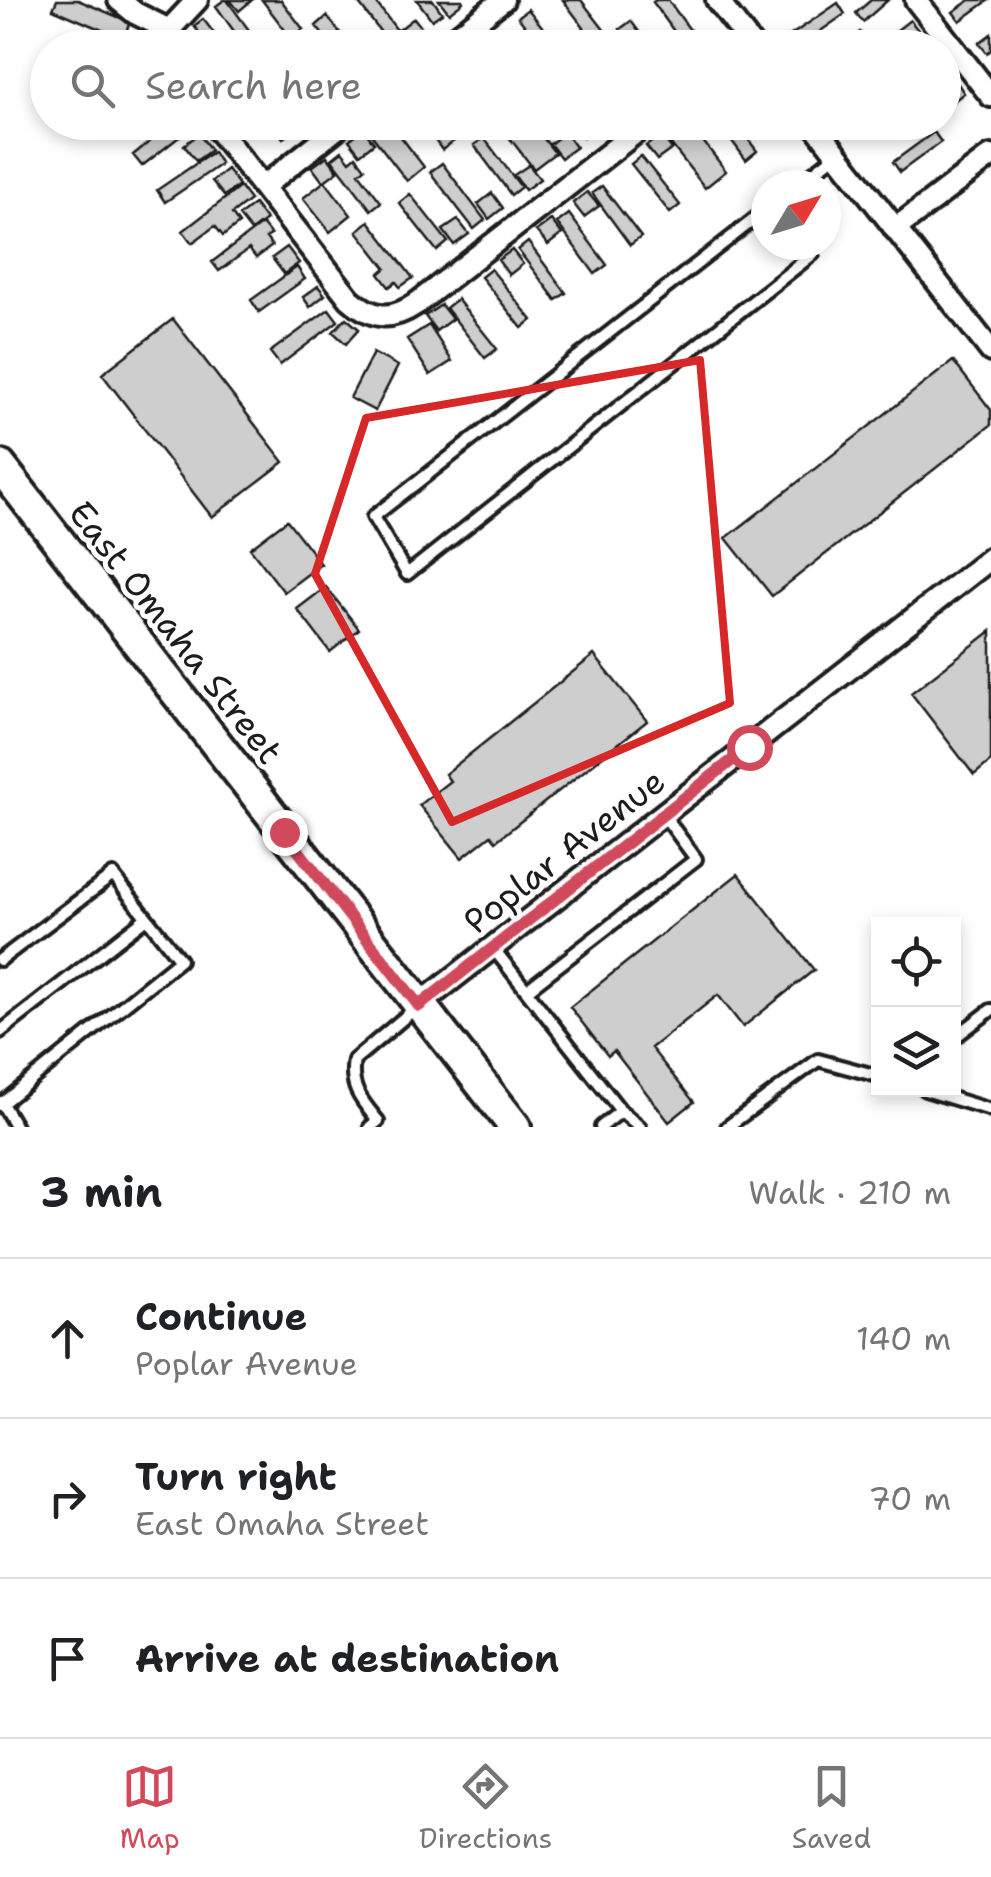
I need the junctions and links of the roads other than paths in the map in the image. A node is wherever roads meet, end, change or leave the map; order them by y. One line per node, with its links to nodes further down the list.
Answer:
1 (119, 0): 6 (street)
2 (197, 0): 7 (street)
3 (503, 0): 8 (street)
4 (718, 0): 9 (street)
5 (916, 0): 10 (street)
6 (155, 30)
7 (173, 30)
8 (465, 30)
9 (739, 30)
10 (939, 30)
11 (961, 58): 12 (street)
12 (991, 96)
13 (226, 140): 20 (street)
14 (323, 140): 20 (street)
15 (627, 140): 20 (street)
16 (826, 140): 17 (street)
17 (837, 154): 19 (lane); 22 (street)
18 (991, 156): 22 (street)
19 (817, 170)
20 (262, 187)
21 (751, 222): 23 (lane)
22 (895, 230): 24 (street)
23 (806, 260)
24 (991, 351)
25 (0, 466): 33 (main road, East Omaha Street)
26 (991, 558): 27 (street, Poplar Avenue)
27 (663, 814): 30 (street, Poplar Avenue); 32 (lane)
28 (146, 918): 31 (lane); 35 (lane); 39 (lane)
29 (0, 939): 31 (lane)
30 (492, 948): 32 (lane); 33 (street, Poplar Avenue)
31 (4, 956)
32 (528, 990): 40 (lane)
33 (419, 1006): 42 (lane); 44 (main road, East Omaha Street)
34 (991, 1010): 36 (lane)
35 (0, 1032)
36 (961, 1033)
37 (871, 1074): 47 (lane)
38 (949, 1097): 41 (lane)
39 (1, 1103): 43 (lane)
40 (621, 1110): 45 (lane); 46 (lane)
41 (991, 1110)
42 (377, 1125)
43 (16, 1127)
44 (515, 1127)
45 (600, 1127)
46 (640, 1127)
47 (727, 1127)

